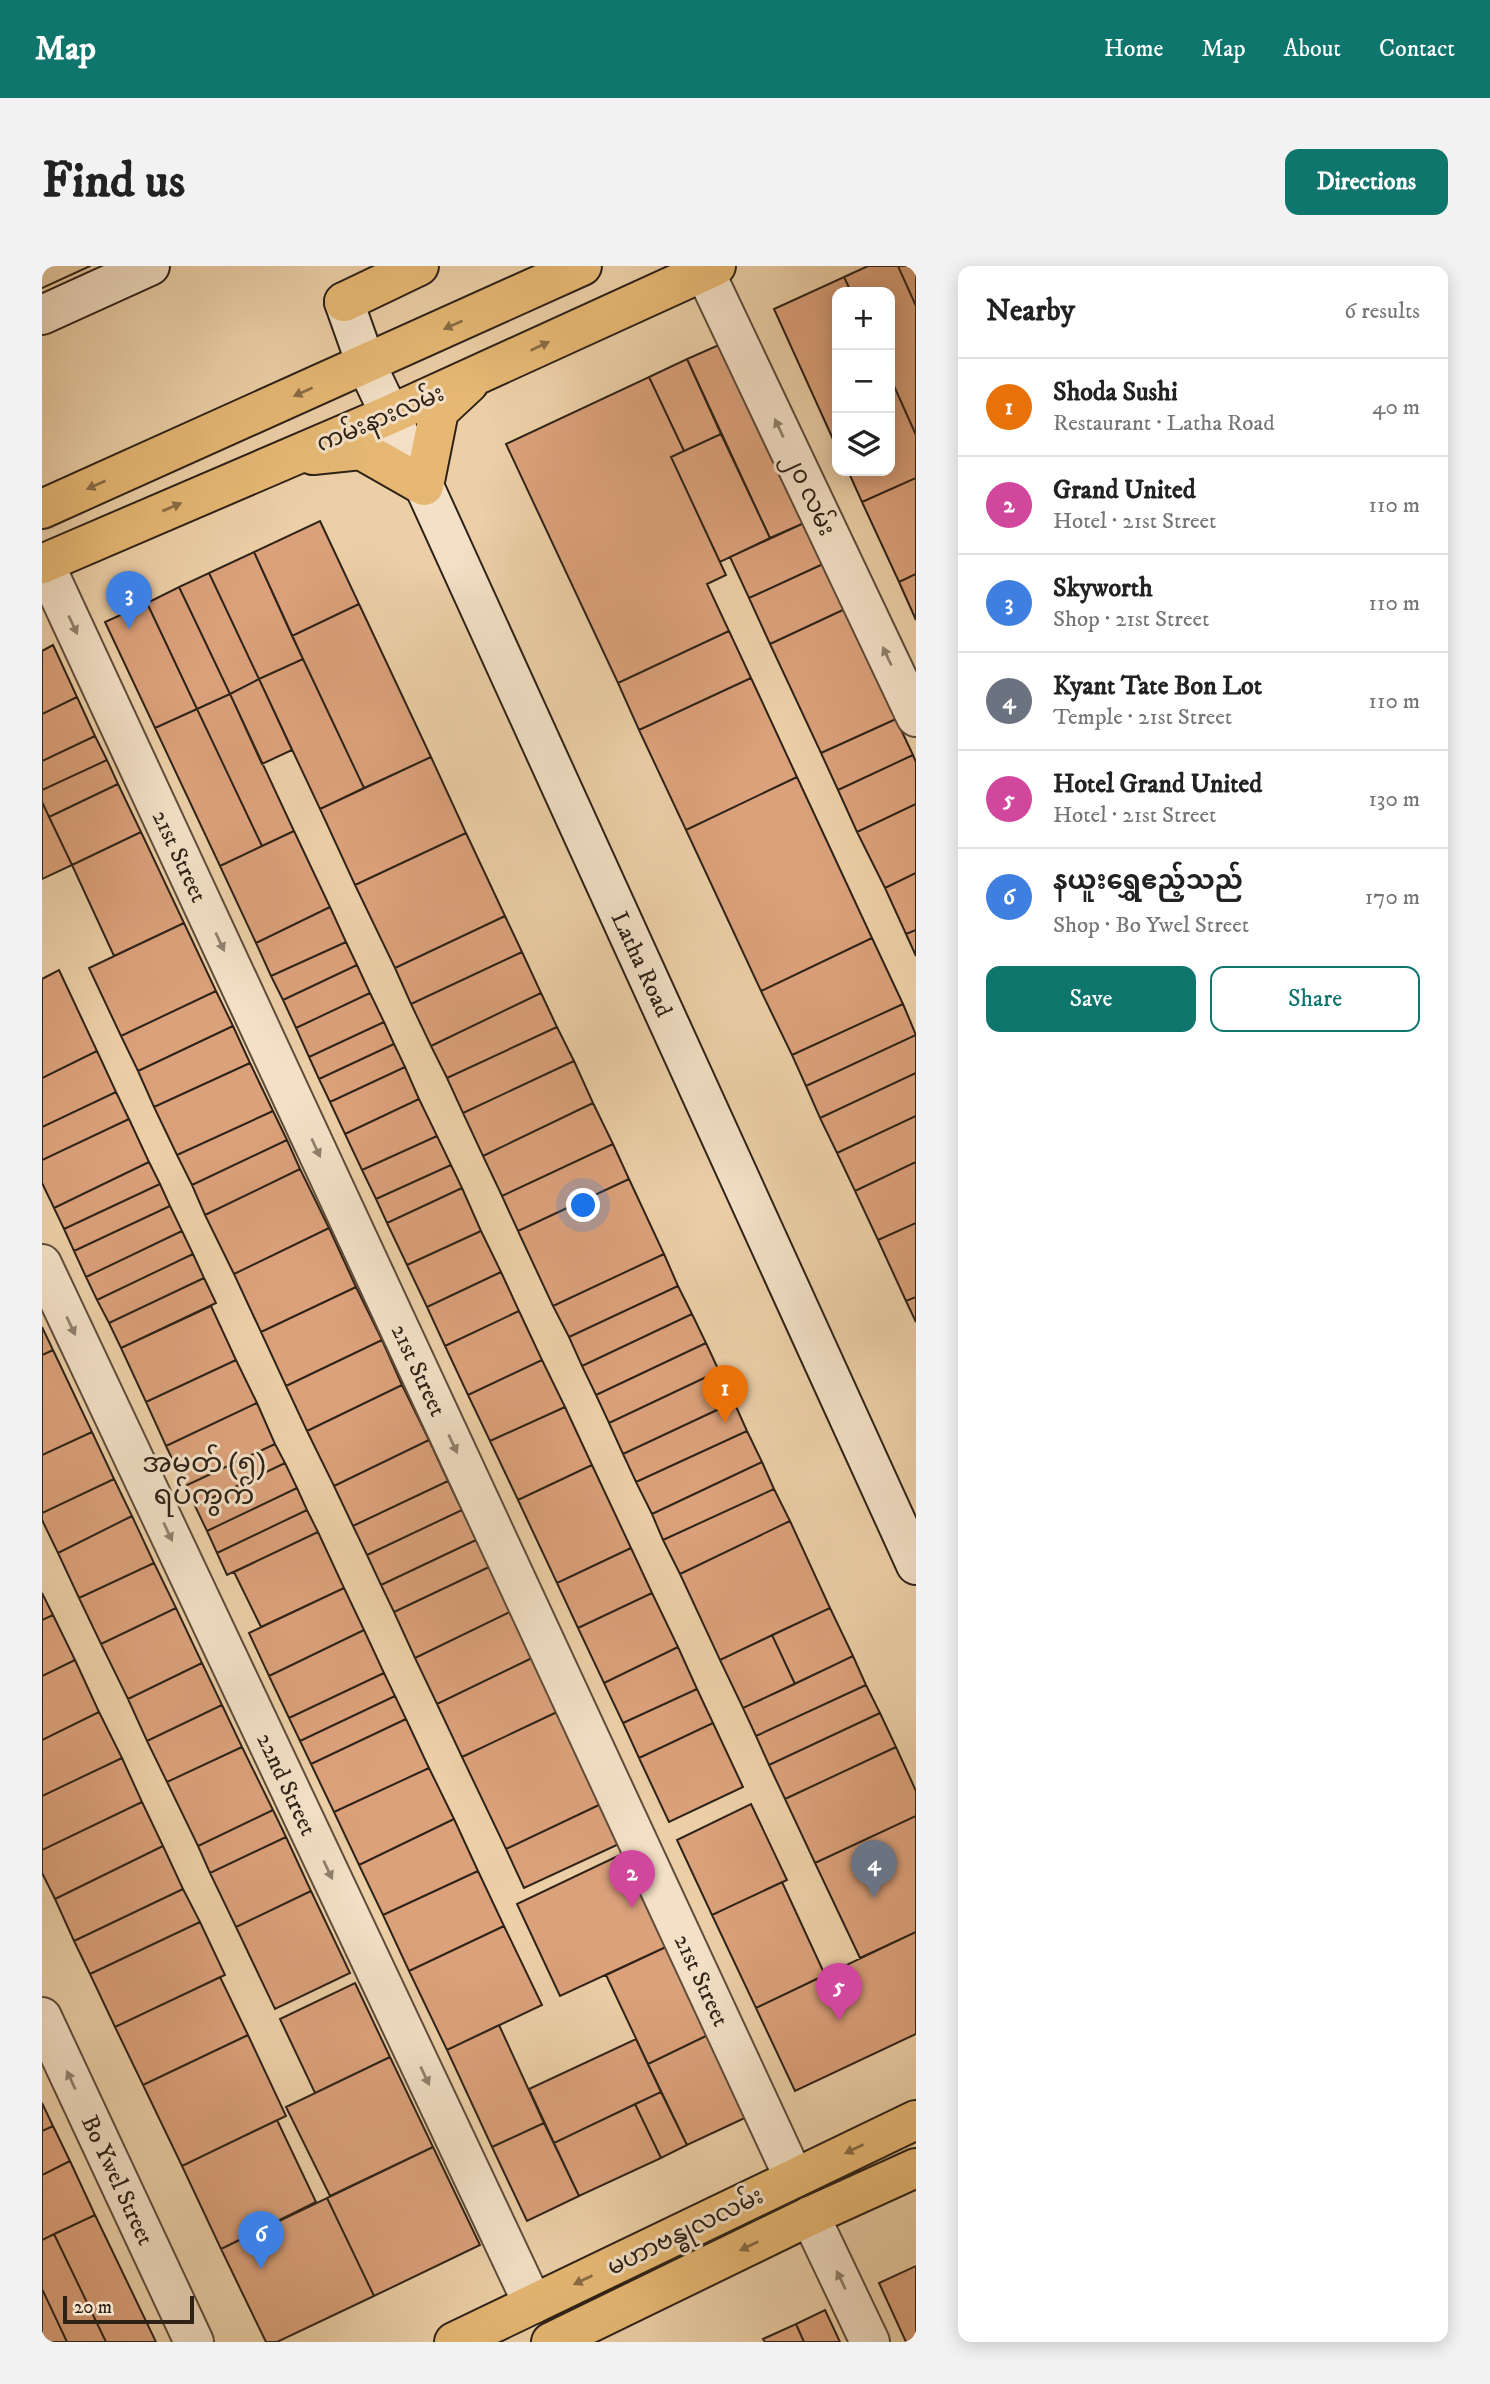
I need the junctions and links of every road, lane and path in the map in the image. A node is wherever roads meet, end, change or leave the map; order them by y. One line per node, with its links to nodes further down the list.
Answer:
1 (150, 266): 6 (street)
2 (419, 266): 5 (main road)
3 (582, 266): 7 (main road, one-way to 7)
4 (707, 268): 8 (main road, ကမ်းနားလမ်း, one-way to 4); 14 (street, ၂၀ လမ်း, one-way to 4)
5 (344, 302): 7 (street, Latha Road)
6 (42, 315)
7 (366, 364): 9 (street, Latha Road); 12 (main road, one-way to 12)
8 (478, 375): 9 (main road, ကမ်းနားလမ်း); 11 (main road)
9 (389, 415): 10 (main road, ကမ်းနားလမ်း); 11 (street, Latha Road)
10 (289, 457): 11 (main road); 13 (main road, ကမ်းနားလမ်း, one-way to 10)
11 (424, 486): 16 (street, Latha Road)
12 (42, 509)
13 (43, 563): 20 (street, 21st Street, one-way to 20)
14 (916, 717)
15 (42, 1264): 24 (street, 22nd Street, one-way to 24)
16 (916, 1565)
17 (42, 2017): 25 (street, Bo Ywel Street, one-way to 17)
18 (916, 2120): 20 (main road, မဟာဗန္ဓုလလမ်း, one-way to 20)
19 (916, 2168): 21 (main road)
20 (794, 2178): 22 (main road, မဟာဗန္ဓုလလမ်း)
21 (810, 2216): 23 (main road, one-way to 23); 28 (street, one-way to 21)
22 (643, 2251): 23 (main road); 24 (main road, မဟာဗန္ဓုလလမ်း, one-way to 24)
23 (662, 2288): 27 (main road)
24 (533, 2304): 26 (main road, မဟာဗန္ဓုလလမ်း)
25 (194, 2342)
26 (454, 2342)
27 (551, 2342)
28 (870, 2342)

